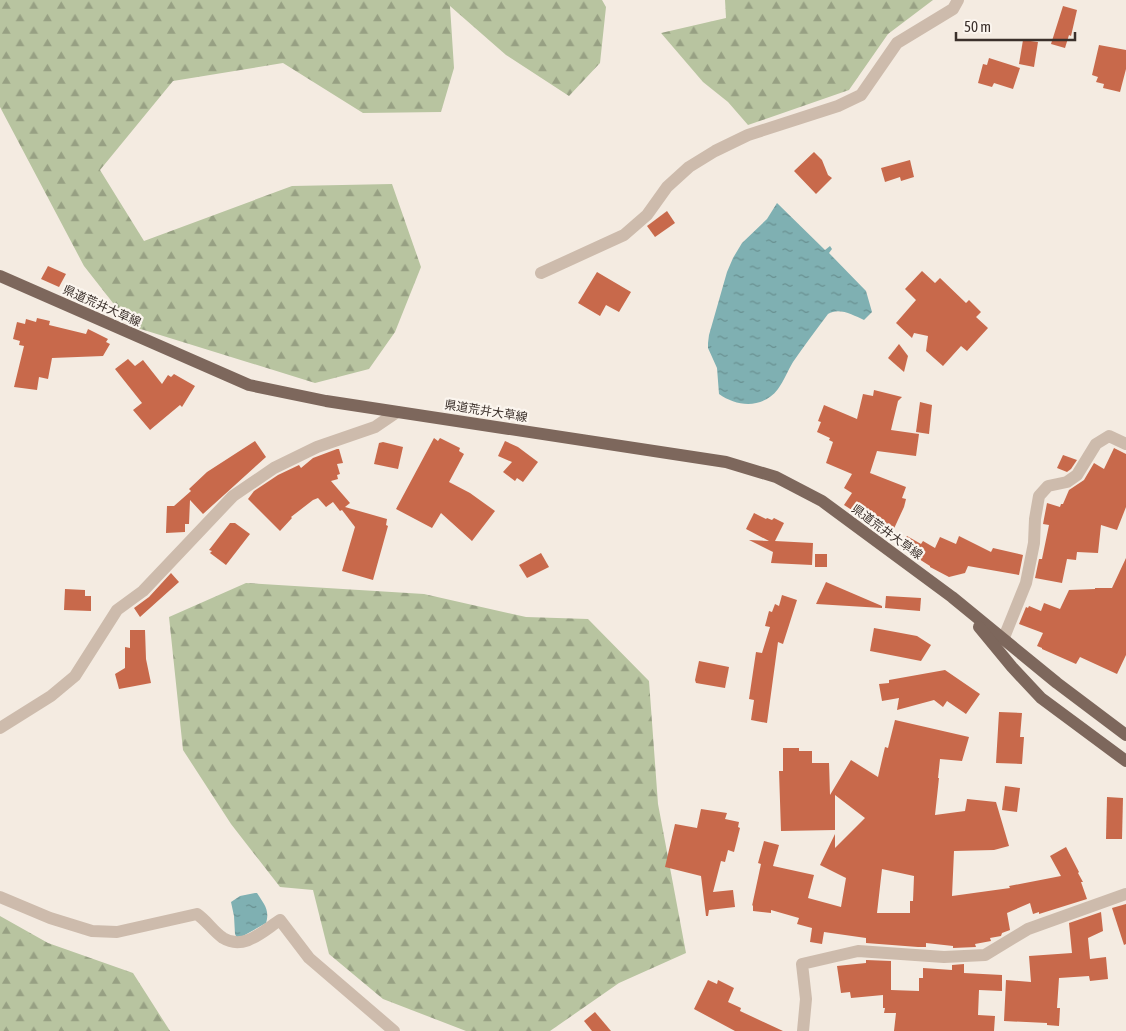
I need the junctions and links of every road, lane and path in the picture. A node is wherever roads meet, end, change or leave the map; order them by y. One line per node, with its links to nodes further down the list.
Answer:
1 (958, 0): 2 (street)
2 (542, 273)
3 (0, 276): 4 (main road, 県道荒井大草線)
4 (398, 412): 6 (main road, 県道荒井大草線); 8 (street)
5 (1126, 444): 7 (street)
6 (952, 597): 7 (main road, 県道荒井大草線); 10 (main road, 県道荒井大草線)
7 (1003, 640): 9 (main road, 県道荒井大草線)
8 (0, 728)
9 (1126, 735)
10 (1126, 761)
11 (1126, 894): 14 (street)
12 (0, 897): 13 (street)
13 (394, 1031)
14 (803, 1031)

